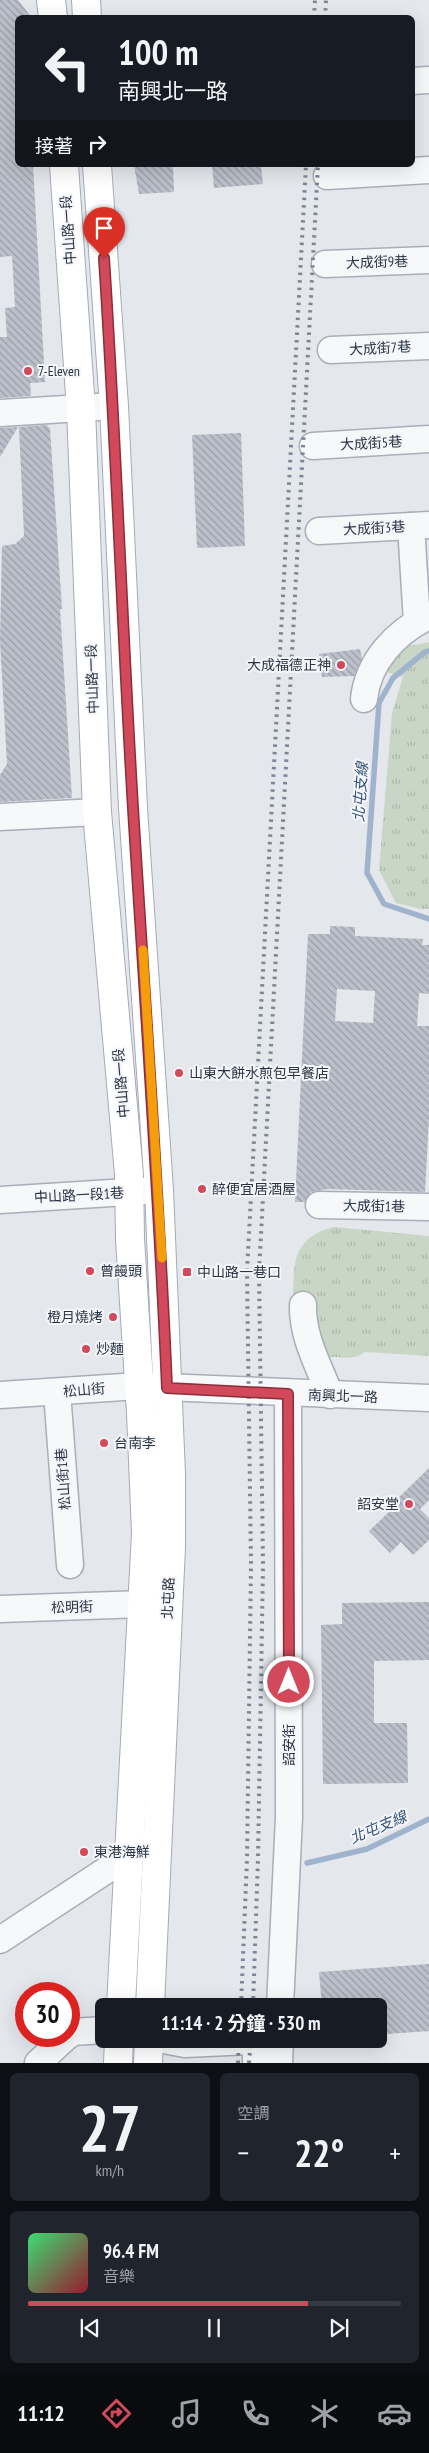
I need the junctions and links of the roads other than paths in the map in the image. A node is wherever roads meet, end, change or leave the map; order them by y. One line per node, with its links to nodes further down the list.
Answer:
1 (52, 0): 3 (main road)
2 (86, 0): 4 (main road)
3 (53, 15)
4 (87, 15)
5 (429, 80): 6 (street)
6 (415, 81)
7 (64, 167): 16 (main road, 中山路一段)
8 (97, 167): 15 (main road)
9 (429, 170): 10 (street)
10 (327, 176)
11 (429, 260): 12 (street, 大成街9巷)
12 (325, 264)
13 (429, 346): 14 (street, 大成街7巷)
14 (332, 350)
15 (114, 406): 16 (street); 26 (main road)
16 (82, 409): 17 (street); 24 (main road, 中山路一段)
17 (0, 413)
18 (429, 439): 19 (street, 大成街5巷)
19 (313, 446)
20 (420, 525): 21 (street, 大成街3巷); 22 (street)
21 (319, 531)
22 (423, 619): 23 (street)
23 (364, 699)
24 (98, 812): 25 (street); 27 (main road, 中山路一段)
25 (0, 817)
26 (158, 1190): 27 (street, 中山路一段1巷); 33 (main road, 北屯路)
27 (130, 1193): 28 (street, 中山路一段1巷); 32 (main road, 北屯路)
28 (0, 1200)
29 (319, 1204): 30 (street, 大成街1巷)
30 (429, 1207)
31 (303, 1305): 37 (street)
32 (139, 1386): 33 (street, 松山街); 34 (street, 松山街); 40 (main road, 北屯路)
33 (167, 1388): 35 (street, 南興北一路); 45 (main road, 北屯路)
34 (57, 1392): 36 (street, 松山街); 39 (street, 松山街1巷)
35 (288, 1394): 37 (street, 南興北一路); 46 (street, 詔安街)
36 (0, 1395)
37 (330, 1395): 38 (street, 南興北一路)
38 (429, 1398)
39 (70, 1565)
40 (143, 1604): 41 (street, 松明街); 42 (main road, 北屯路)
41 (0, 1609)
42 (128, 1856): 43 (street); 44 (main road, 北屯路)
43 (0, 1940)
44 (121, 1998)
45 (150, 1998)
46 (280, 1998)
47 (95, 2031): 48 (street)
48 (80, 2032)
49 (56, 2047): 54 (street)
50 (119, 2048): 55 (main road)
51 (149, 2048): 56 (main road)
52 (256, 2048): 57 (street)
53 (280, 2048): 58 (street)
54 (38, 2063)
55 (118, 2063)
56 (148, 2063)
57 (256, 2063)
58 (279, 2063)

